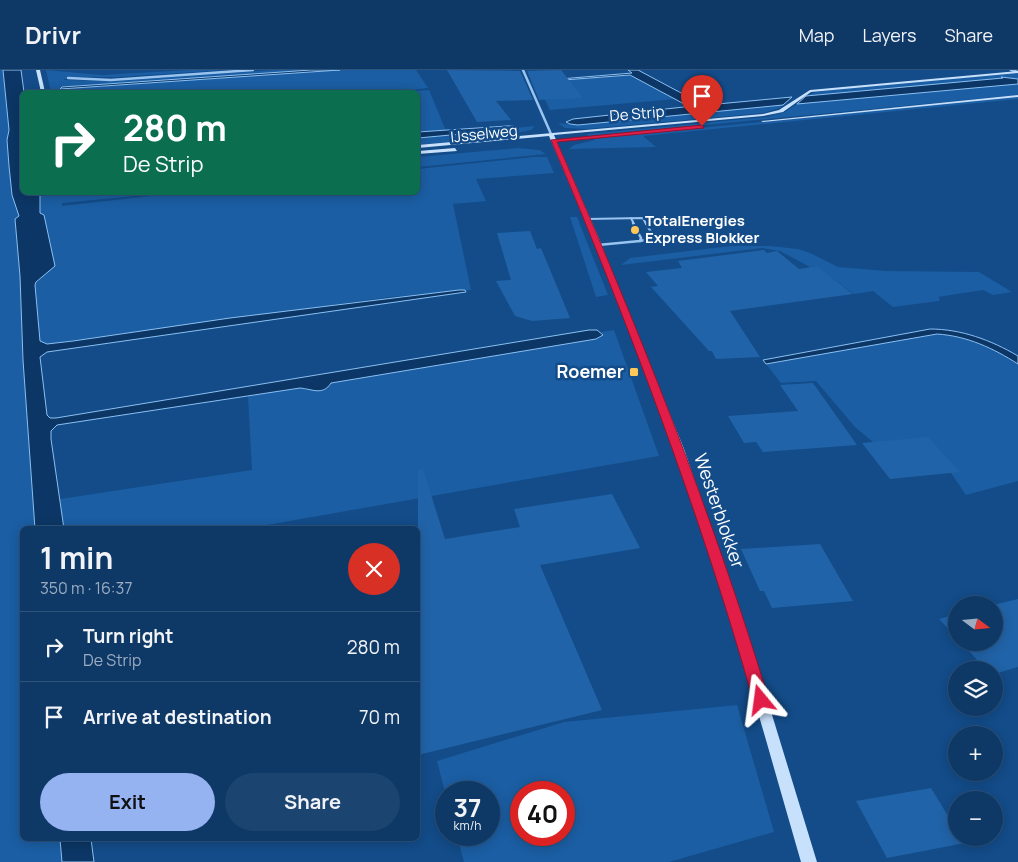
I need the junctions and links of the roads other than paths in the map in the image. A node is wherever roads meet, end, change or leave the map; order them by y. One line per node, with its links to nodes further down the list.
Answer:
1 (38, 70): 7 (street)
2 (253, 70): 6 (street)
3 (523, 70): 9 (street, Westerblokker)
4 (1011, 70): 5 (street)
5 (1018, 72): 9 (street, De Strip)
6 (68, 78)
7 (43, 90)
8 (1018, 96): 9 (street, De Strip)
9 (552, 137): 10 (street, IJsselweg); 11 (street, IJsselweg); 13 (street, Westerblokker)
10 (420, 146)
11 (420, 153)
12 (631, 218): 13 (lane); 14 (lane); 14 (lane)
13 (587, 219): 15 (street, Westerblokker)
14 (640, 241): 15 (lane)
15 (598, 245): 16 (street, Westerblokker)
16 (809, 862)

